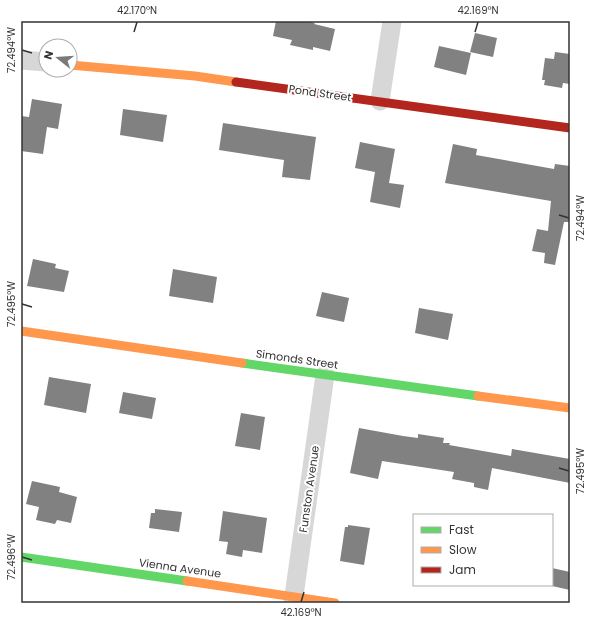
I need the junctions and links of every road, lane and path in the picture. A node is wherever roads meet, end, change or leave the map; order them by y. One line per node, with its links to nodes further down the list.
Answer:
1 (392, 21): 5 (street)
2 (21, 60): 3 (street)
3 (38, 61)
4 (78, 66): 5 (street, Pond Street)
5 (380, 101): 6 (street, Pond Street)
6 (570, 128)
7 (21, 331): 8 (street, Simonds Street)
8 (325, 375): 9 (street, Simonds Street); 11 (street, Funston Avenue)
9 (570, 408)
10 (21, 557): 11 (street, Vienna Avenue)
11 (293, 600): 12 (street, Vienna Avenue)
12 (335, 603)

